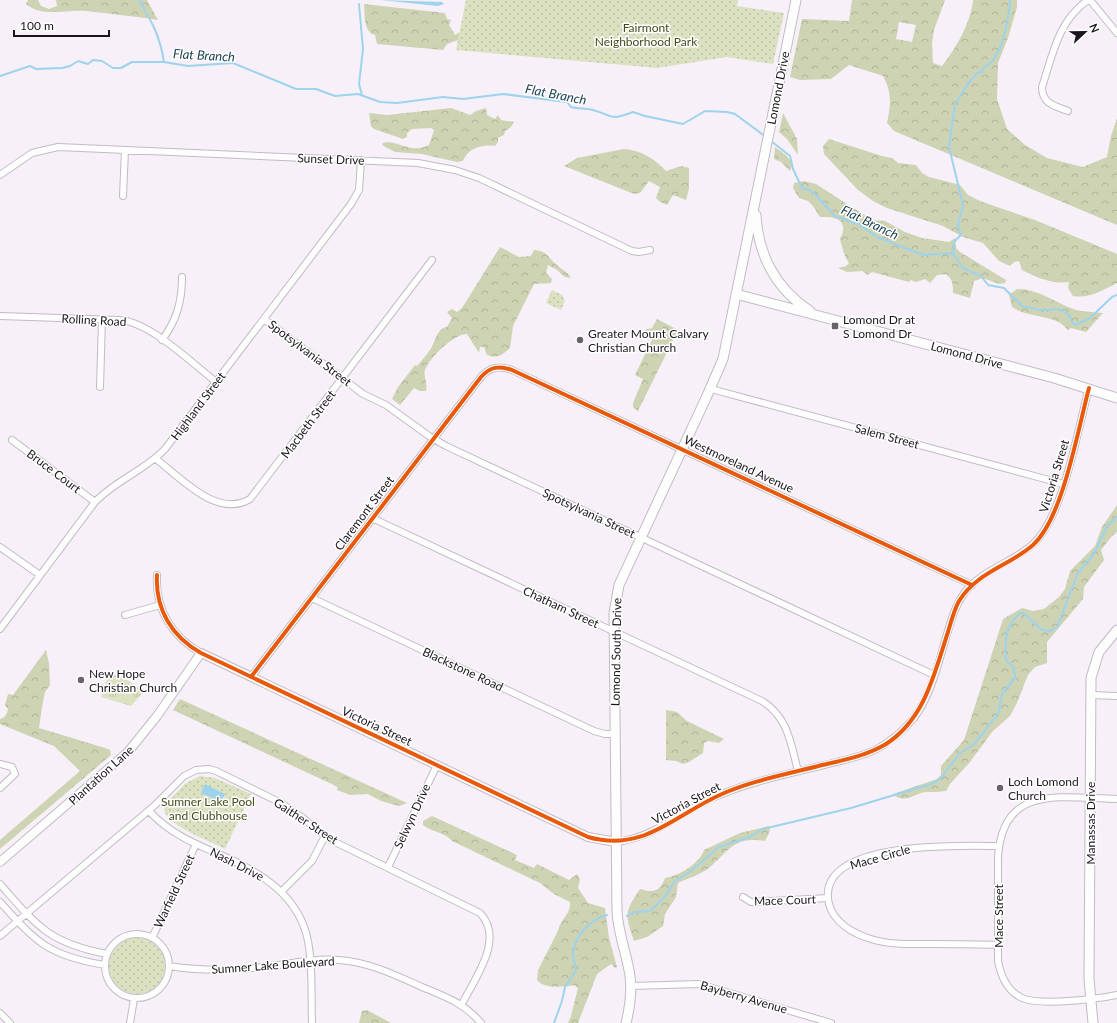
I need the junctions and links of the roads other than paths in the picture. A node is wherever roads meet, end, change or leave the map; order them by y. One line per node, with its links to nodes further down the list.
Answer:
1 (796, 0): 9 (main road, Lomond Drive)
2 (1089, 0): 3 (street); 4 (street)
3 (1117, 33)
4 (1068, 111)
5 (125, 150): 6 (street, Sunset Drive); 7 (street, Sunset Drive); 8 (street)
6 (361, 160): 10 (street, Sunset Drive); 17 (street, Highland Street)
7 (0, 175)
8 (124, 196)
9 (755, 200): 13 (main road, Lomond Drive); 14 (main road, Lomond Drive)
10 (650, 250)
11 (432, 260): 20 (street, Macbeth Street)
12 (182, 277): 18 (street)
13 (736, 294): 14 (main road, Lomond Drive); 24 (main road, Lomond South Drive)
14 (817, 315): 23 (main road, Lomond Drive)
15 (0, 316): 16 (street, Rolling Road)
16 (102, 319): 18 (street, Rolling Road); 22 (street)
17 (264, 319): 20 (street, Spotsylvania Street); 21 (street, Highland Street)
18 (162, 340): 21 (street, Rolling Road)
19 (496, 367): 26 (street, Claremont Street); 28 (street, Westmoreland Avenue)
20 (342, 378): 26 (street, Spotsylvania Street); 29 (street, Macbeth Street)
21 (216, 382): 29 (street, Highland Street)
22 (100, 387)
23 (1089, 388): 25 (main road, Lomond Drive); 30 (street, Victoria Street)
24 (711, 389): 28 (main road, Lomond South Drive); 30 (street, Salem Street)
25 (1117, 398)
26 (433, 439): 32 (street, Claremont Street); 33 (street, Spotsylvania Street)
27 (12, 440): 31 (street, Bruce Court)
28 (682, 449): 33 (main road, Lomond South Drive); 37 (street, Westmoreland Avenue)
29 (156, 459): 31 (street, Highland Street)
30 (1064, 484): 37 (street, Victoria Street)
31 (95, 502): 35 (street, Highland Street)
32 (372, 518): 38 (street, Claremont Street); 43 (street, Chatham Street)
33 (641, 537): 43 (main road, Lomond South Drive); 45 (street, Spotsylvania Street)
34 (0, 547): 35 (street)
35 (40, 575): 41 (street, Highland Street)
36 (158, 575): 39 (street)
37 (972, 585): 45 (street, Victoria Street)
38 (312, 598): 46 (street, Claremont Street); 49 (street, Blackstone Road)
39 (160, 605): 40 (street); 44 (street)
40 (125, 615)
41 (0, 629)
42 (1117, 630): 47 (main road, Manassas Drive)
43 (614, 632): 49 (main road, Lomond South Drive); 52 (street, Chatham Street)
44 (200, 653): 46 (street, Victoria Street); 61 (street, Plantation Lane)
45 (934, 675): 52 (street, Victoria Street)
46 (251, 677): 51 (street, Victoria Street)
47 (1091, 695): 48 (street); 54 (main road, Manassas Drive)
48 (1117, 696)
49 (615, 734): 58 (main road, Lomond South Drive)
50 (0, 764): 53 (street)
51 (436, 765): 58 (street, Victoria Street); 62 (street, Selwyn Drive)
52 (798, 771): 58 (street, Victoria Street)
53 (0, 788)
54 (1090, 799): 55 (street, Mace Street); 60 (street, Mace Street); 80 (main road, Manassas Drive)
55 (1117, 799)
56 (148, 811): 57 (street, Gaither Street); 59 (street, Nash Drive); 68 (street, Gaither Street)
57 (325, 836): 62 (street, Gaither Street); 64 (street)
58 (616, 842): 77 (main road, Lomond South Drive)
59 (196, 844): 64 (street, Nash Drive); 71 (street, Warfield Street)
60 (998, 846): 66 (street, Mace Circle); 72 (street, Mace Street)
61 (0, 862)
62 (388, 867): 81 (street, Gaither Street)
63 (0, 884): 68 (street)
64 (282, 891): 74 (street, Nash Drive)
65 (743, 897): 66 (street, Mace Court)
66 (828, 898): 72 (street)
67 (0, 902): 69 (street)
68 (26, 914): 69 (street, Gaither Street); 73 (street)
69 (17, 921): 70 (street, Gaither Street); 75 (street)
70 (0, 936)
71 (152, 938): 73 (street); 76 (street)
72 (998, 944): 80 (street, Mace Street)
73 (107, 954): 75 (street)
74 (310, 961): 76 (street, Sumner Lake Boulevard); 81 (street, Sumner Lake Boulevard); 85 (street, Nash Drive)
75 (105, 965): 79 (street)
76 (169, 966): 79 (street)
77 (631, 986): 87 (main road, Lomond South Drive); 88 (street, Bayberry Avenue)
78 (1117, 995): 80 (street, Mace Street)
79 (134, 999): 84 (street)
80 (1090, 999): 89 (main road, Manassas Drive)
81 (462, 1004): 86 (street, Sumner Lake Boulevard)
82 (0, 1013): 83 (street)
83 (10, 1023)
84 (130, 1023)
85 (312, 1023)
86 (481, 1023)
87 (626, 1023)
88 (832, 1023)
89 (1093, 1023)

